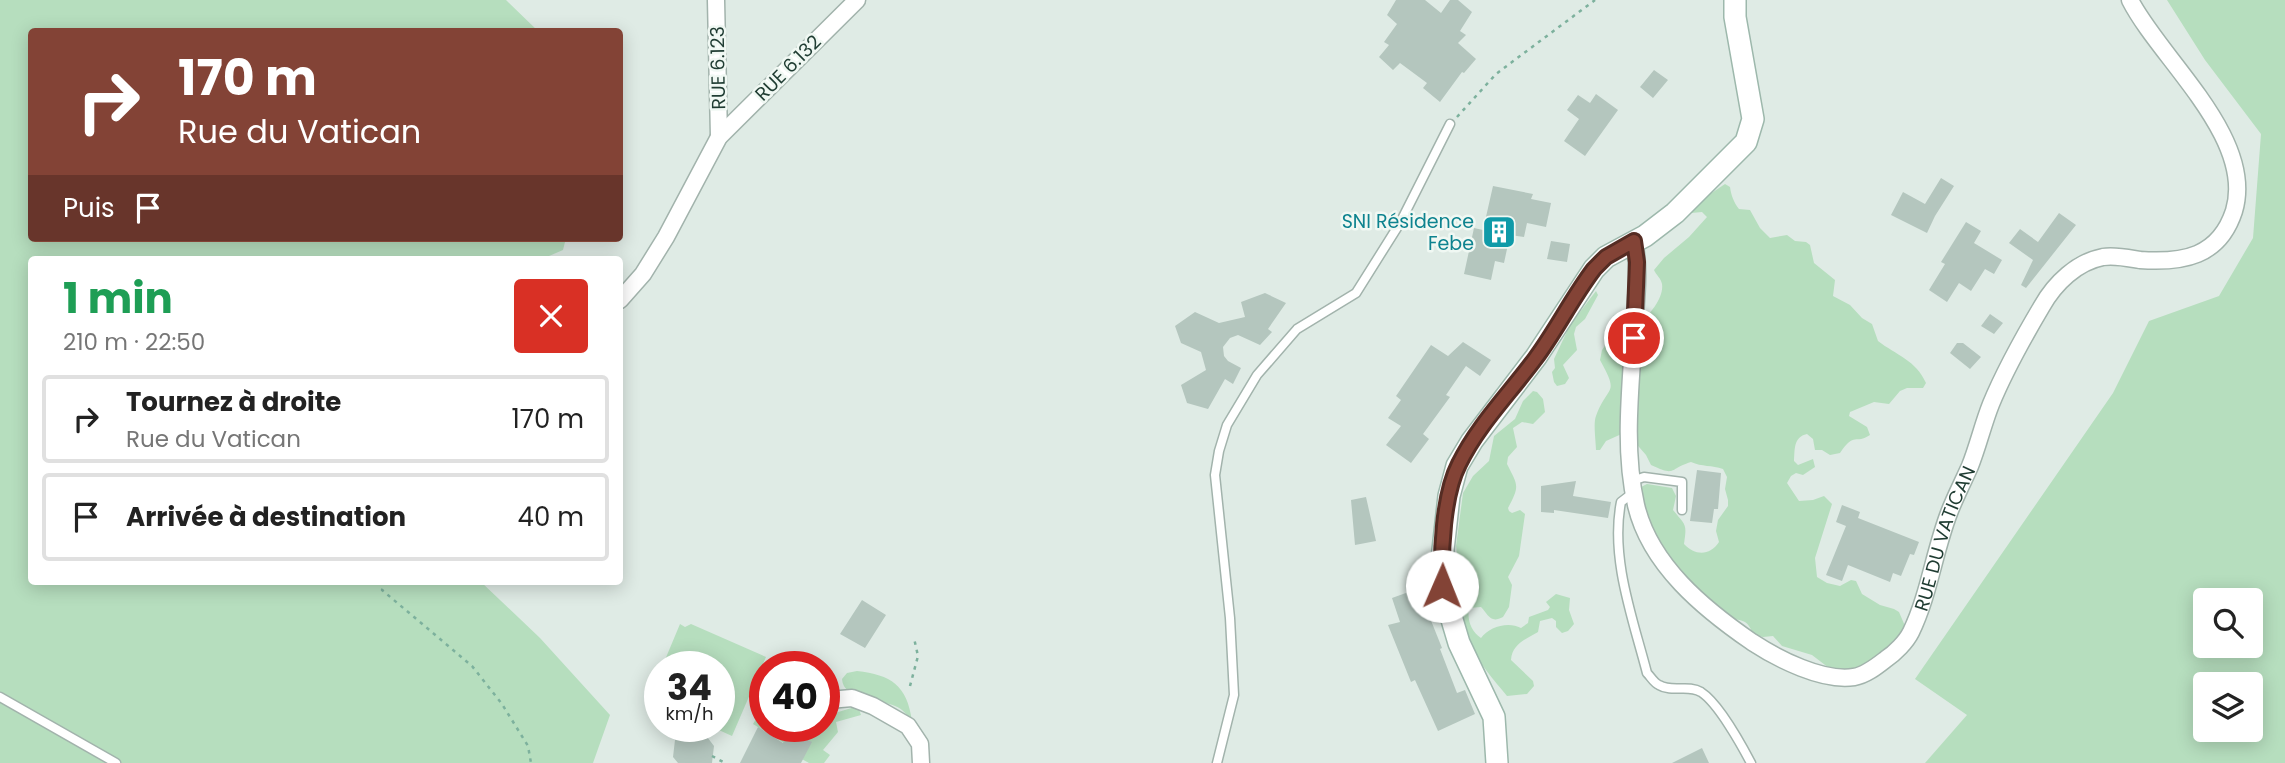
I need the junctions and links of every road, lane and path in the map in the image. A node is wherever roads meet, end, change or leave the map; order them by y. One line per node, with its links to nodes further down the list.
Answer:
1 (716, 0): 7 (street, RUE 6.123)
2 (857, 0): 7 (street, RUE 6.132)
3 (1595, 0): 6 (path)
4 (1735, 0): 8 (street)
5 (2130, 0): 10 (street, RUE DU VATICAN)
6 (1450, 124): 22 (lane)
7 (719, 137): 9 (street)
8 (1634, 241): 10 (street, RUE DU VATICAN); 23 (street)
9 (623, 297)
10 (1633, 486): 11 (lane); 24 (lane)
11 (1682, 510)
12 (384, 585): 19 (path)
13 (914, 638): 14 (path)
14 (910, 686)
15 (0, 697): 18 (lane)
16 (840, 699): 21 (street)
17 (712, 756): 20 (path)
18 (116, 763)
19 (531, 763)
20 (726, 763)
21 (921, 763)
22 (1217, 763)
23 (1497, 763)
24 (1751, 763)

